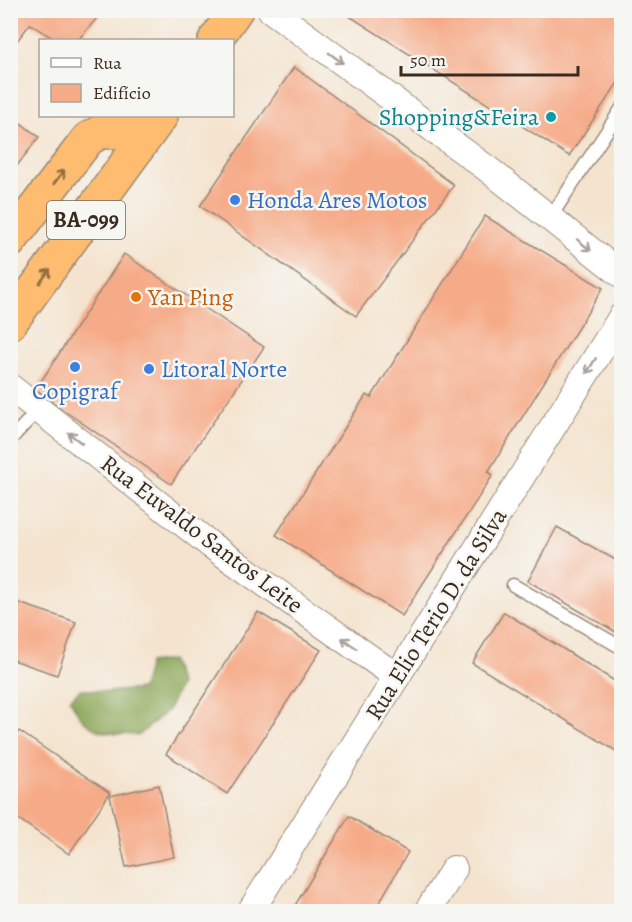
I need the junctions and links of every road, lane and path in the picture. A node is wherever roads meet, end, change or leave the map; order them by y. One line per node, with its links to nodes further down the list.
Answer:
1 (280, 17): 4 (street, one-way to 4)
2 (621, 108): 4 (lane)
3 (155, 123): 5 (highway, one-way to 3); 8 (highway, BA-099, one-way to 3)
4 (550, 218): 6 (street, one-way to 6)
5 (14, 229)
6 (621, 275)
7 (621, 316): 16 (street, Rua Elio Terio D. da Silva, one-way to 16)
8 (10, 323)
9 (10, 387): 10 (street, Rua Euvaldo Santos Leite)
10 (39, 410): 11 (lane); 16 (street, Rua Euvaldo Santos Leite, one-way to 10)
11 (10, 440)
12 (10, 460): 13 (lane)
13 (10, 467)
14 (513, 585): 15 (lane)
15 (621, 648)
16 (397, 677): 18 (street, Rua Elio Terio D. da Silva)
17 (454, 869): 19 (street)
18 (250, 912)
19 (427, 912)

